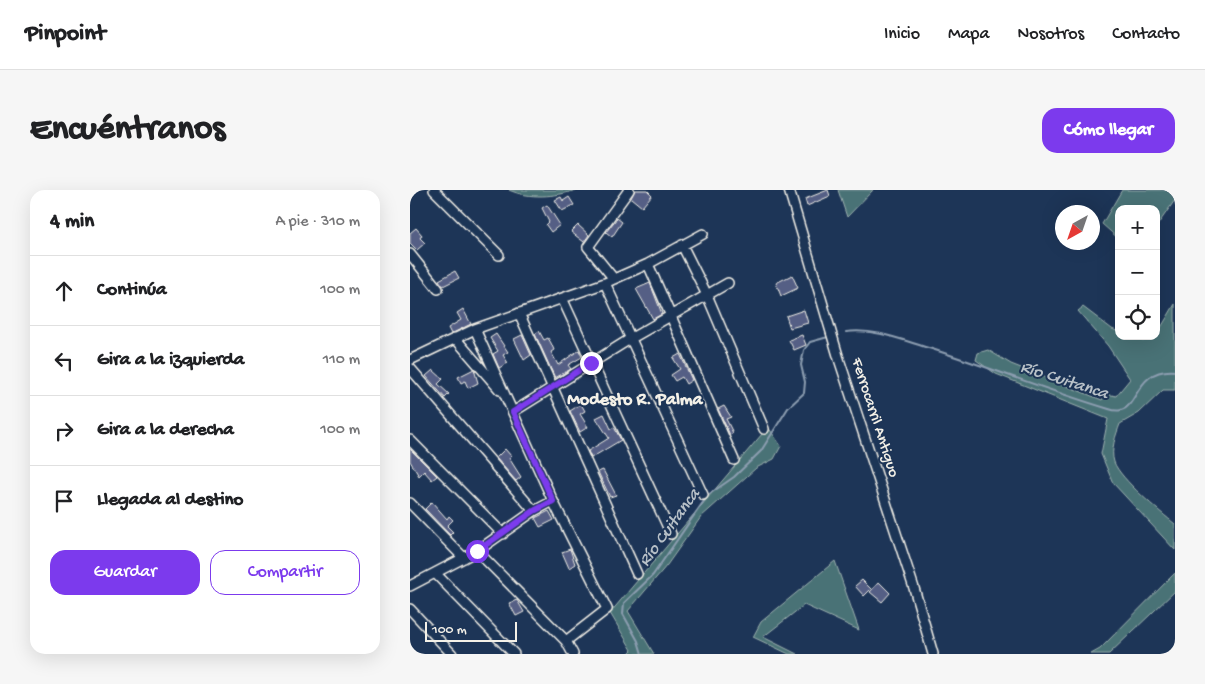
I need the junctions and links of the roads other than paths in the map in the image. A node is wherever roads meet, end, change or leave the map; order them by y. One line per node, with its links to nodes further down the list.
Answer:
1 (434, 190): 7 (street)
2 (630, 190): 9 (street)
3 (789, 190): 45 (street, Ferrocarril Antiguo)
4 (703, 234): 5 (street)
5 (682, 245): 8 (street); 13 (street)
6 (410, 254): 12 (street)
7 (499, 255)
8 (648, 264): 9 (street); 16 (street)
9 (614, 279): 10 (street)
10 (605, 283): 14 (street); 19 (street)
11 (728, 283): 13 (street)
12 (438, 288)
13 (706, 295): 16 (street); 26 (street)
14 (562, 298): 15 (street); 21 (street)
15 (519, 313): 17 (street); 23 (street)
16 (670, 316): 19 (street); 28 (street)
17 (475, 329): 18 (street); 24 (street)
18 (455, 338): 20 (street); 24 (street)
19 (630, 339): 21 (street); 29 (street)
20 (410, 360)
21 (591, 363): 23 (street); 34 (street)
22 (410, 368): 32 (street)
23 (552, 387): 25 (street); 38 (street)
24 (508, 400): 25 (street)
25 (513, 412): 30 (street)
26 (764, 429)
27 (410, 440): 33 (street)
28 (734, 460)
29 (703, 495)
30 (553, 501): 32 (street); 41 (street)
31 (410, 503): 36 (street)
32 (534, 511): 33 (street)
33 (503, 534): 35 (street)
34 (671, 534)
35 (477, 551): 36 (street); 41 (street)
36 (464, 558): 37 (street)
37 (435, 574): 39 (street); 43 (street)
38 (638, 574)
39 (410, 586)
40 (410, 609): 42 (street)
41 (566, 642): 44 (street)
42 (452, 654)
43 (514, 654)
44 (573, 654)
45 (933, 654)

